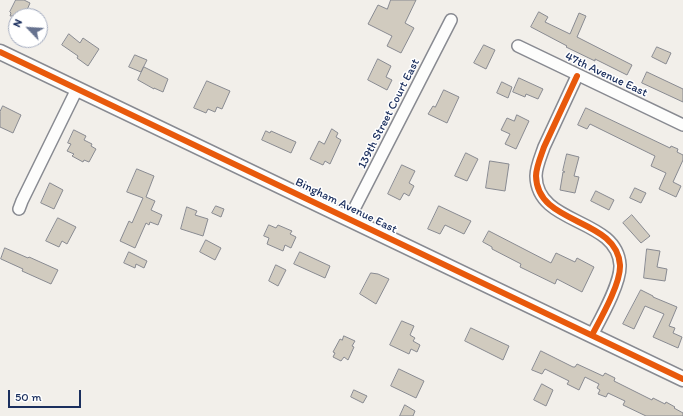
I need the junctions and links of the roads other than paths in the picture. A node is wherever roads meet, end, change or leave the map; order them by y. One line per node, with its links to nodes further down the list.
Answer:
1 (451, 20): 8 (street, 139th Street Court East)
2 (518, 46): 4 (street, 47th Avenue East)
3 (0, 52): 5 (street, Bingham Avenue East)
4 (577, 76): 6 (street, 47th Avenue East); 9 (street)
5 (76, 89): 7 (street); 8 (street, Bingham Avenue East)
6 (683, 125)
7 (19, 209)
8 (350, 219): 9 (street, Bingham Avenue East)
9 (592, 335): 10 (street, Bingham Avenue East)
10 (683, 379)

